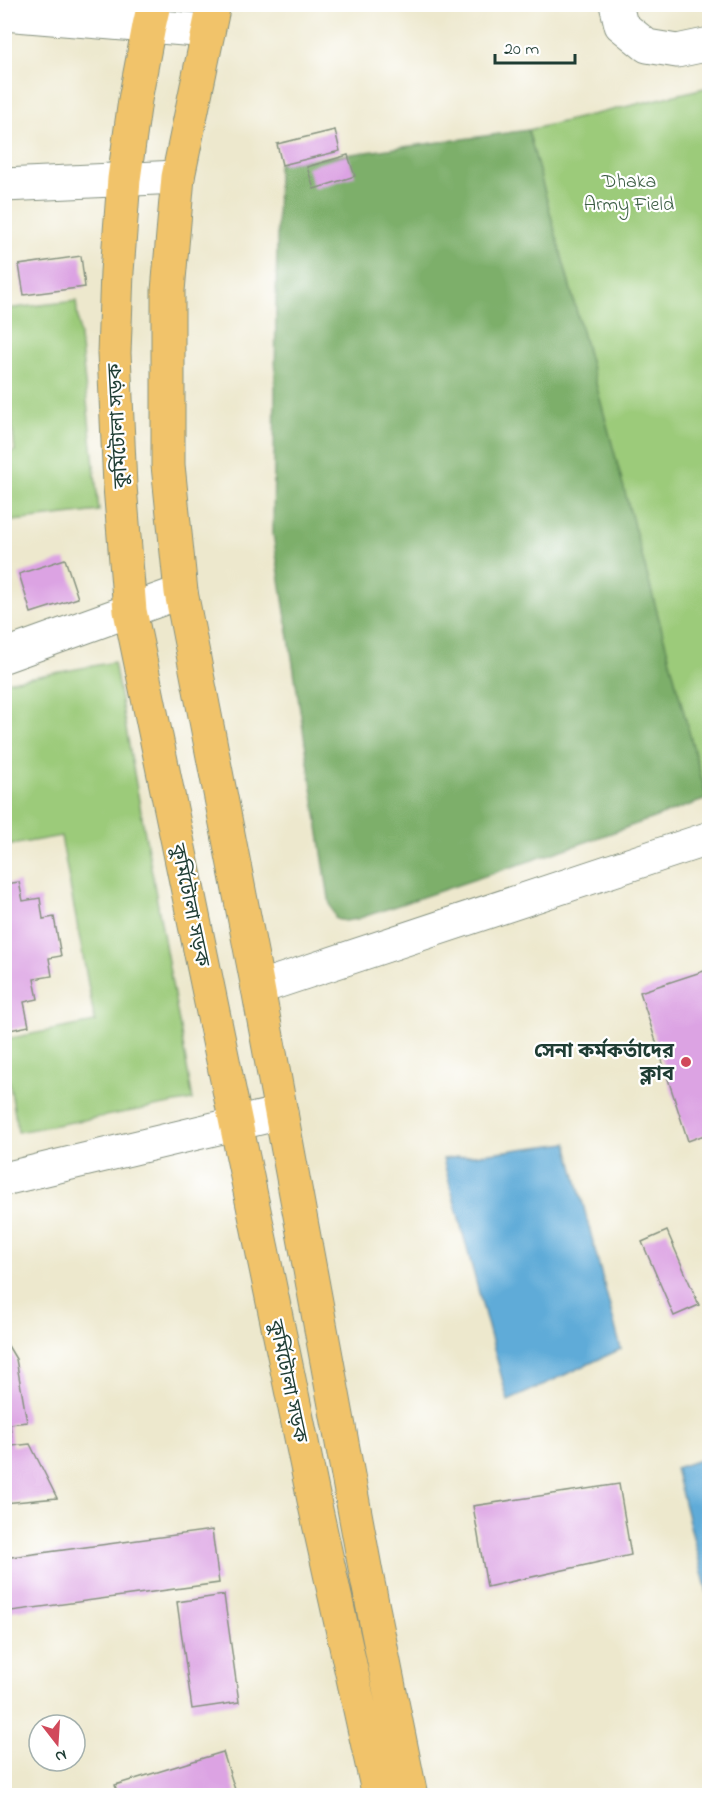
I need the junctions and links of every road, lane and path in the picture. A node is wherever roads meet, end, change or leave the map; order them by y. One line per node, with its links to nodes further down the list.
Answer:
1 (616, 4): 5 (street)
2 (4, 14): 3 (street)
3 (152, 15): 4 (street); 7 (main road, কুর্মিটোলা সড়ক)
4 (211, 18): 6 (main road, কুর্মিটোলা সড়ক)
5 (710, 44)
6 (178, 177): 7 (street); 9 (main road, কুর্মিটোলা সড়ক)
7 (124, 179): 8 (street); 10 (main road, কুর্মিটোলা সড়ক)
8 (4, 185)
9 (181, 592): 10 (street); 13 (main road, কুর্মিটোলা সড়ক)
10 (130, 611): 11 (street); 15 (main road, কুর্মিটোলা সড়ক)
11 (4, 656)
12 (710, 838): 13 (street)
13 (258, 988): 14 (main road, কুর্মিটোলা সড়ক)
14 (281, 1113): 15 (street); 18 (main road, কুর্মিটোলা সড়ক)
15 (236, 1124): 16 (street); 17 (main road, কুর্মিটোলা সড়ক)
16 (4, 1179)
17 (379, 1796)
18 (411, 1796)

